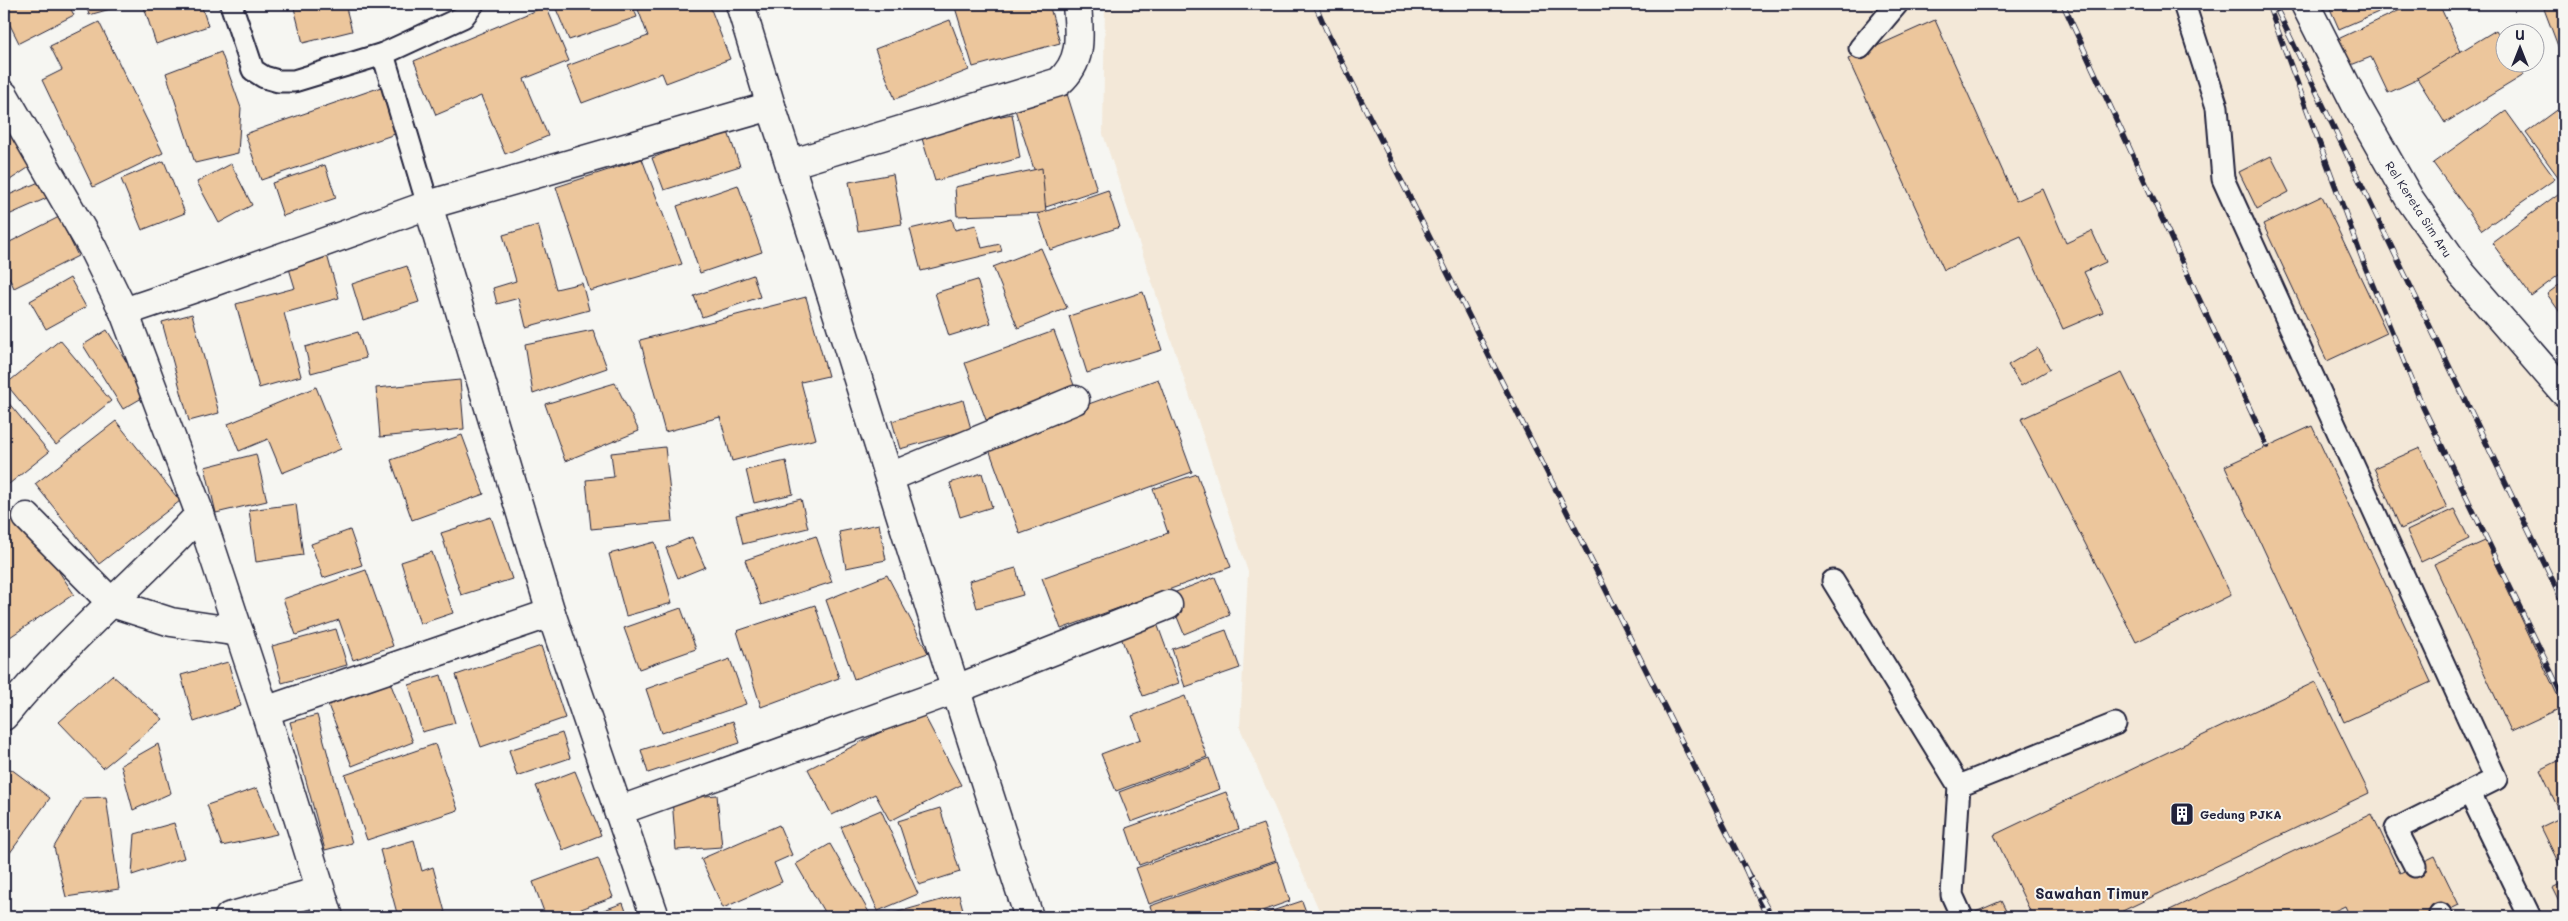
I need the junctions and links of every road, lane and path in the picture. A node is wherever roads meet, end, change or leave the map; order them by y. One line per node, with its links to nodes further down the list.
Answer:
1 (231, 4): 9 (lane)
2 (473, 4): 9 (lane)
3 (740, 4): 11 (street)
4 (1077, 4): 12 (street)
5 (1897, 4): 8 (lane)
6 (2184, 4): 30 (lane)
7 (2305, 4): 15 (street, Rel Kereta Sim Aru)
8 (1860, 48)
9 (383, 54): 13 (lane)
10 (4, 95): 14 (street)
11 (770, 106): 12 (street); 13 (street)
12 (790, 164): 17 (street)
13 (428, 205): 14 (street); 23 (street)
14 (124, 312): 18 (street)
15 (2564, 392)
16 (1075, 400): 17 (street)
17 (890, 477): 25 (street)
18 (200, 514): 21 (street); 24 (street)
19 (27, 516): 21 (street)
20 (1833, 581): 29 (lane)
21 (112, 603): 24 (street); 27 (street)
22 (1168, 605): 25 (street)
23 (550, 613): 26 (street); 31 (street)
24 (239, 632): 26 (street)
25 (954, 690): 31 (street); 37 (street)
26 (265, 711): 33 (street)
27 (4, 716)
28 (2115, 724): 29 (lane)
29 (1958, 786): 38 (lane)
30 (2470, 793): 32 (lane); 39 (lane)
31 (618, 812): 36 (street)
32 (2415, 866)
33 (320, 892): 34 (street); 35 (street)
34 (229, 917)
35 (329, 917)
36 (655, 917)
37 (1029, 917)
38 (1962, 917)
39 (2530, 917)

